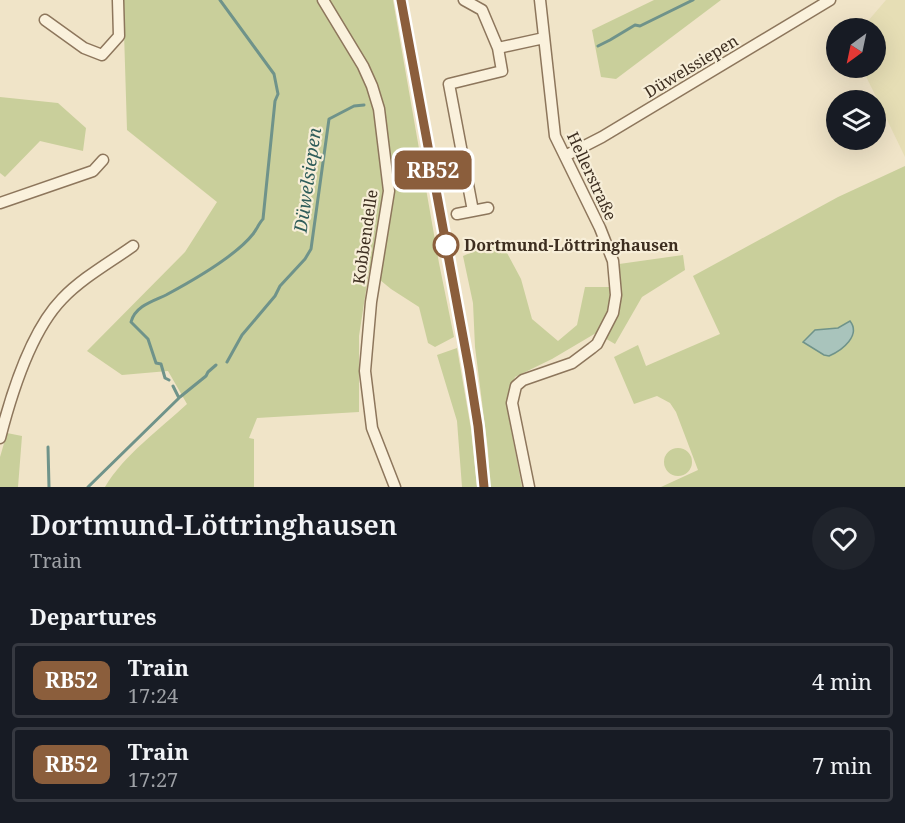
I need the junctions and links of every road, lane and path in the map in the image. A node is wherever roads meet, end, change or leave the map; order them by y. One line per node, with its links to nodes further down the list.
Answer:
1 (118, 0): 6 (street)
2 (323, 0): 17 (street, Kobbendelle)
3 (464, 0): 8 (street)
4 (540, 0): 7 (street, Hellerstraße)
5 (830, 0): 9 (street, Düwelssiepen)
6 (45, 20)
7 (544, 38): 8 (street); 9 (street, Hellerstraße)
8 (498, 48): 13 (street)
9 (565, 156): 18 (street, Hellerstraße)
10 (103, 160): 11 (street)
11 (0, 203)
12 (488, 208): 13 (street)
13 (473, 211): 14 (street)
14 (457, 214)
15 (133, 246): 16 (street)
16 (0, 438)
17 (395, 487)
18 (529, 487)

